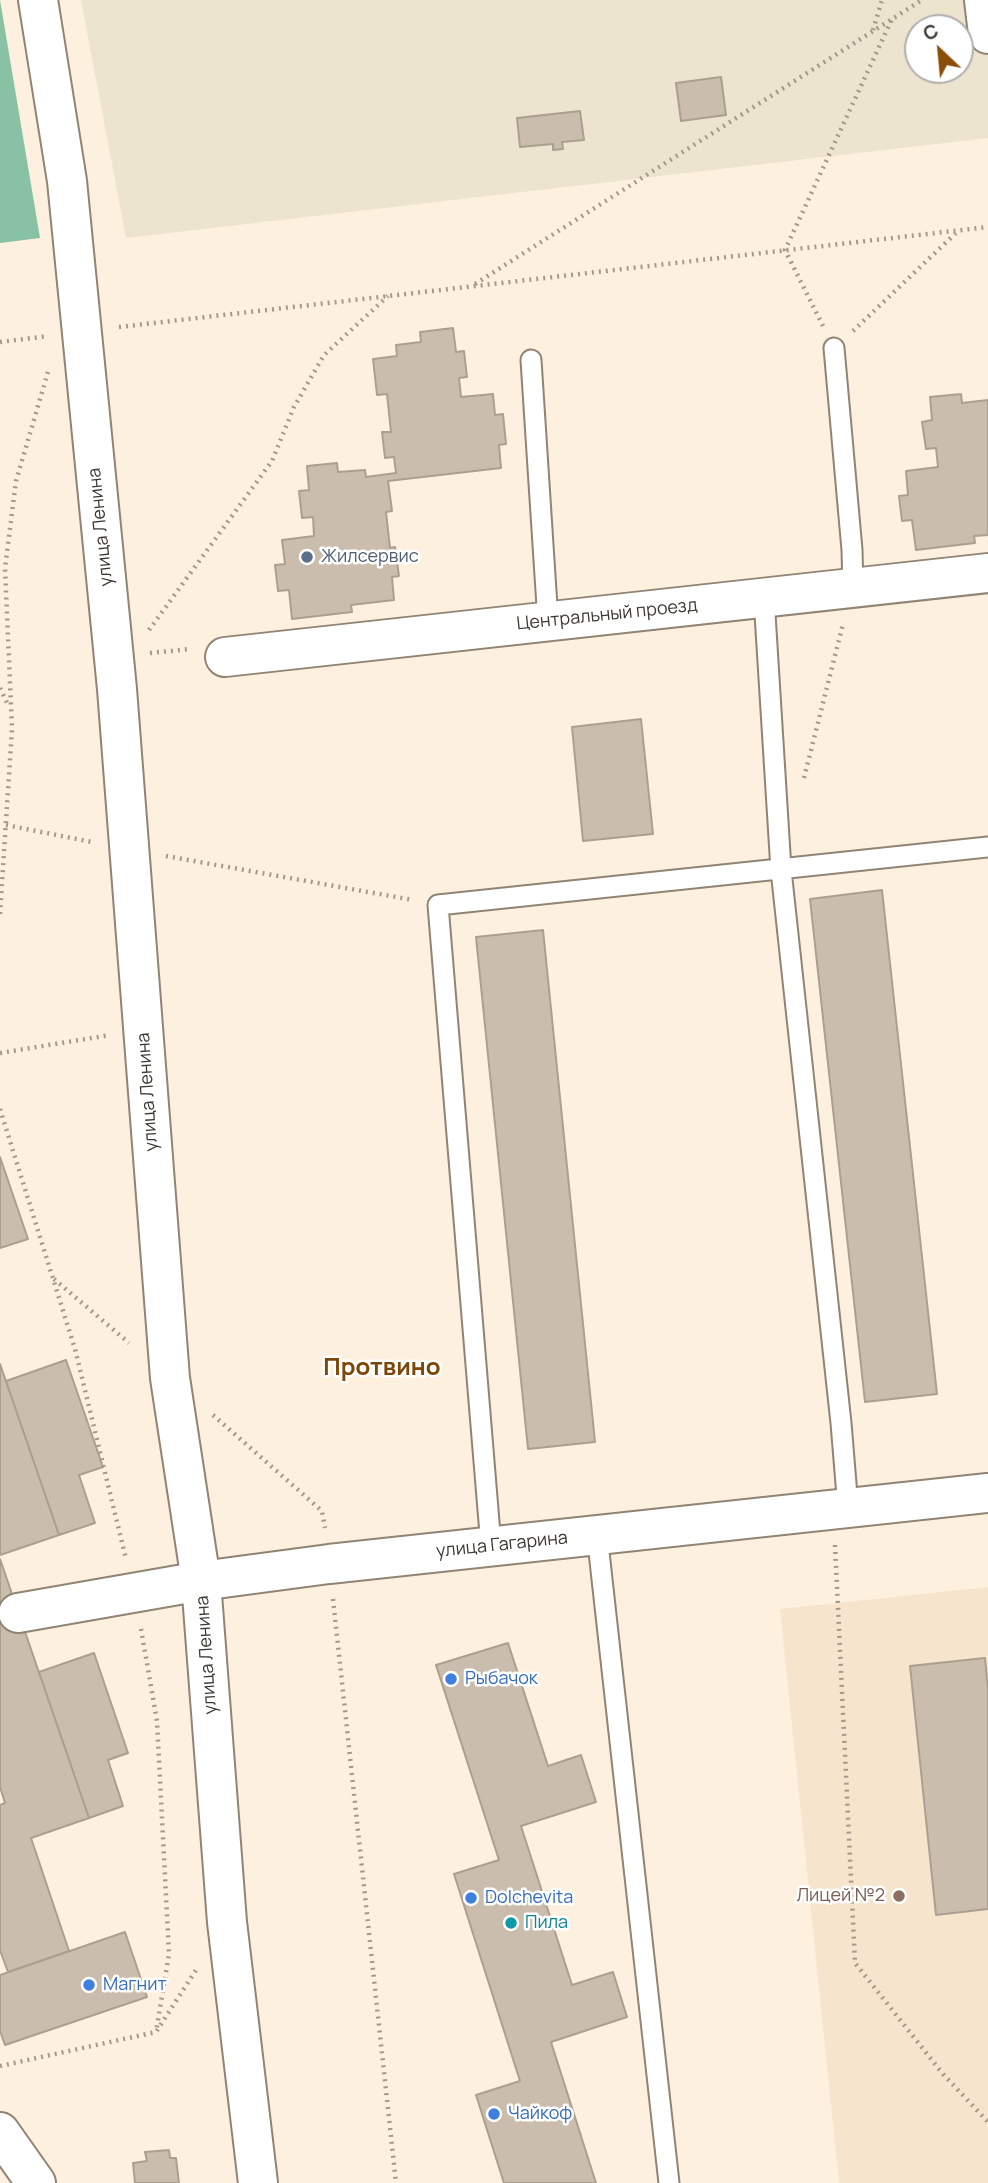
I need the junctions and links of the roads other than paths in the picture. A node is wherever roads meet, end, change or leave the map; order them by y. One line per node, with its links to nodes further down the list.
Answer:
1 (38, 0): 17 (street, улица Ленина)
2 (984, 0): 3 (street)
3 (988, 34)
4 (834, 348): 7 (lane)
5 (531, 360): 9 (lane)
6 (988, 573): 7 (street, Центральный проезд)
7 (853, 588): 8 (street, Центральный проезд)
8 (764, 597): 9 (street, Центральный проезд); 12 (lane)
9 (548, 622): 10 (street, Центральный проезд)
10 (225, 657)
11 (988, 847): 12 (lane)
12 (780, 870): 14 (lane); 16 (lane)
13 (988, 1493): 14 (street, улица Гагарина)
14 (840, 1509): 15 (street, улица Гагарина)
15 (597, 1534): 16 (street, улица Гагарина); 22 (lane)
16 (491, 1546): 17 (street, улица Гагарина)
17 (201, 1581): 18 (street, улица Гагарина); 21 (street, улица Ленина)
18 (18, 1613)
19 (0, 2132): 20 (street)
20 (36, 2183)
21 (258, 2183)
22 (669, 2183)

